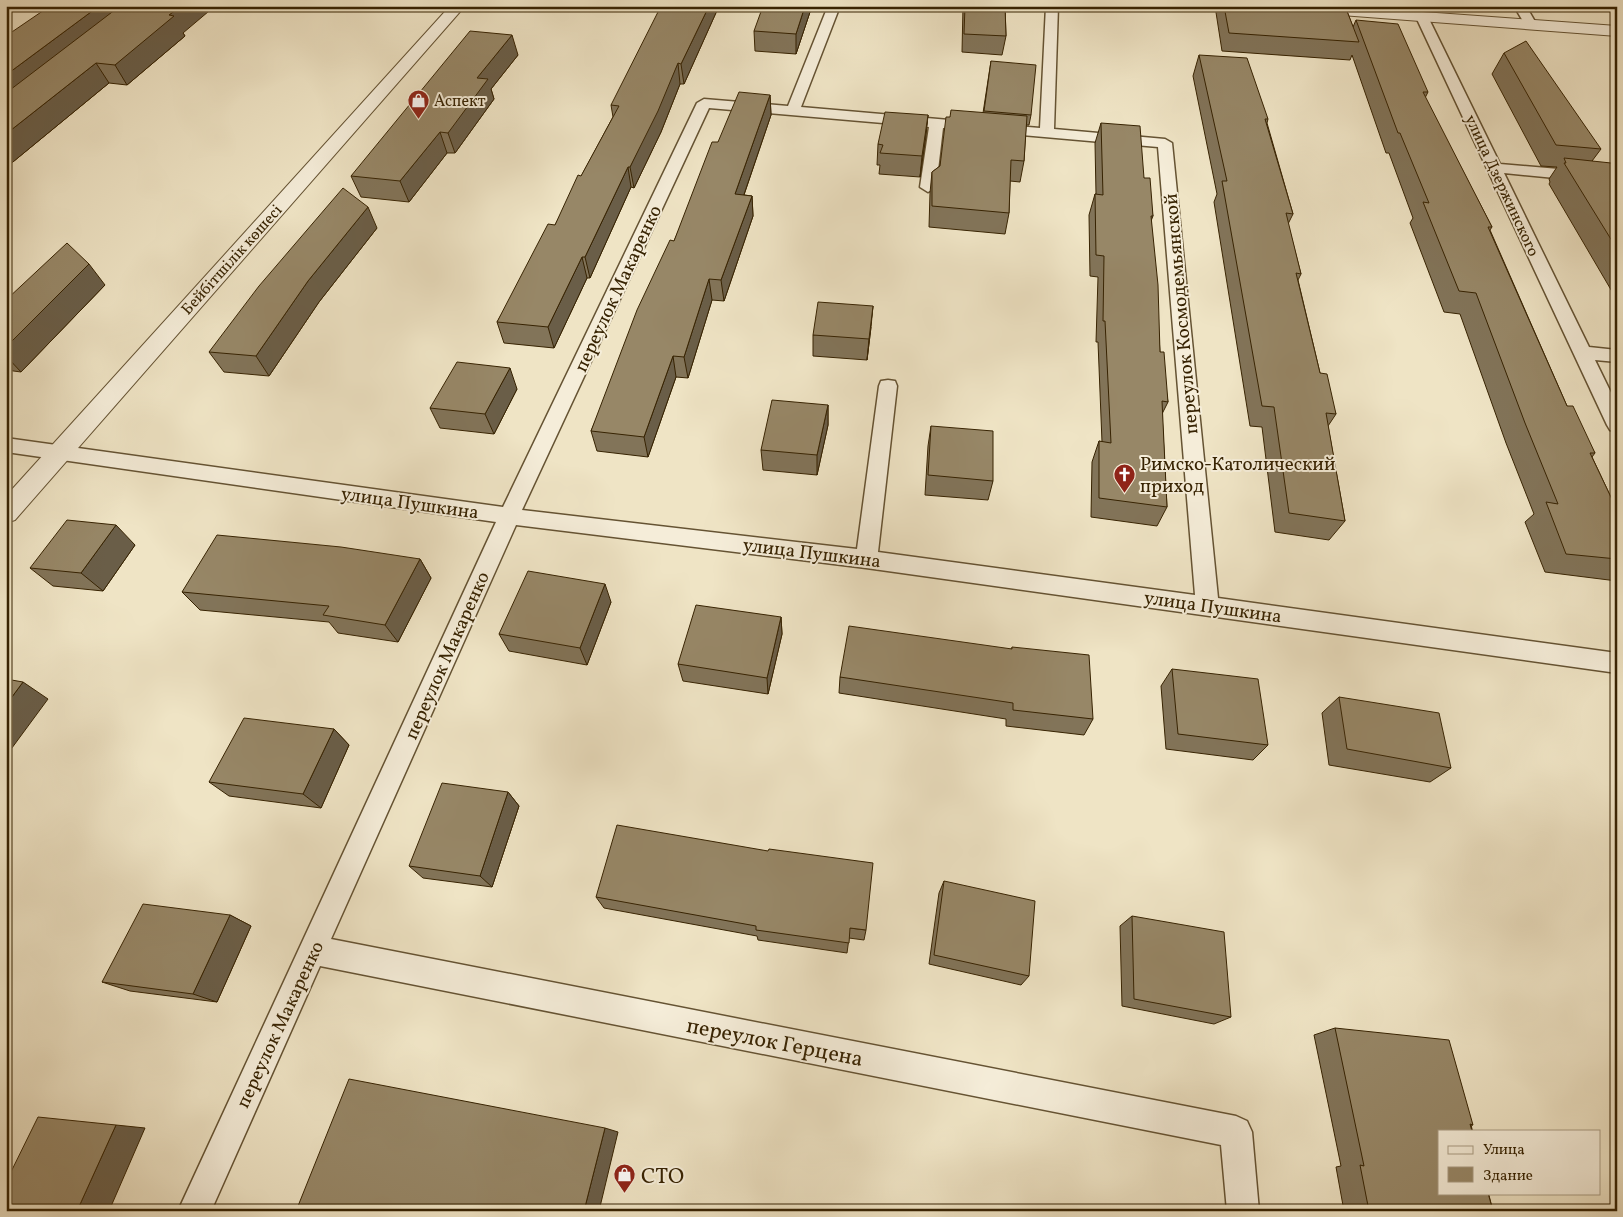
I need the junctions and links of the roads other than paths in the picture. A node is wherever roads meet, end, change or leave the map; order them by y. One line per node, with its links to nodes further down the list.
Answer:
1 (458, 6): 21 (street, Бейбітшілік көшесі)
2 (834, 6): 10 (lane)
3 (1052, 6): 12 (lane)
4 (1275, 6): 6 (street)
5 (1520, 6): 8 (lane)
6 (1297, 7): 7 (street)
7 (1422, 17): 8 (street); 13 (lane, улица Дзержинского)
8 (1531, 25): 9 (street)
9 (1617, 31)
10 (793, 111): 11 (lane); 23 (lane, переулок Макаренко)
11 (936, 124): 12 (lane); 15 (lane)
12 (1047, 133): 25 (lane, переулок Космодемьянской)
13 (1495, 168): 14 (lane); 16 (lane, улица Дзержинского)
14 (1617, 179)
15 (928, 187)
16 (1583, 353): 17 (lane); 19 (lane, улица Дзержинского)
17 (1617, 356)
18 (888, 386): 24 (lane)
19 (1617, 425)
20 (6, 444): 21 (lane, улица Пушкина)
21 (59, 452): 22 (street, Бейбітшілік көшесі); 23 (lane, улица Пушкина)
22 (6, 513)
23 (509, 516): 24 (lane, улица Пушкина); 27 (lane, переулок Макаренко)
24 (866, 559): 25 (lane, улица Пушкина)
25 (1207, 605): 26 (lane, улица Пушкина)
26 (1617, 662)
27 (313, 950): 28 (lane, переулок Макаренко); 29 (lane, переулок Герцена)
28 (194, 1211)
29 (1243, 1211)

